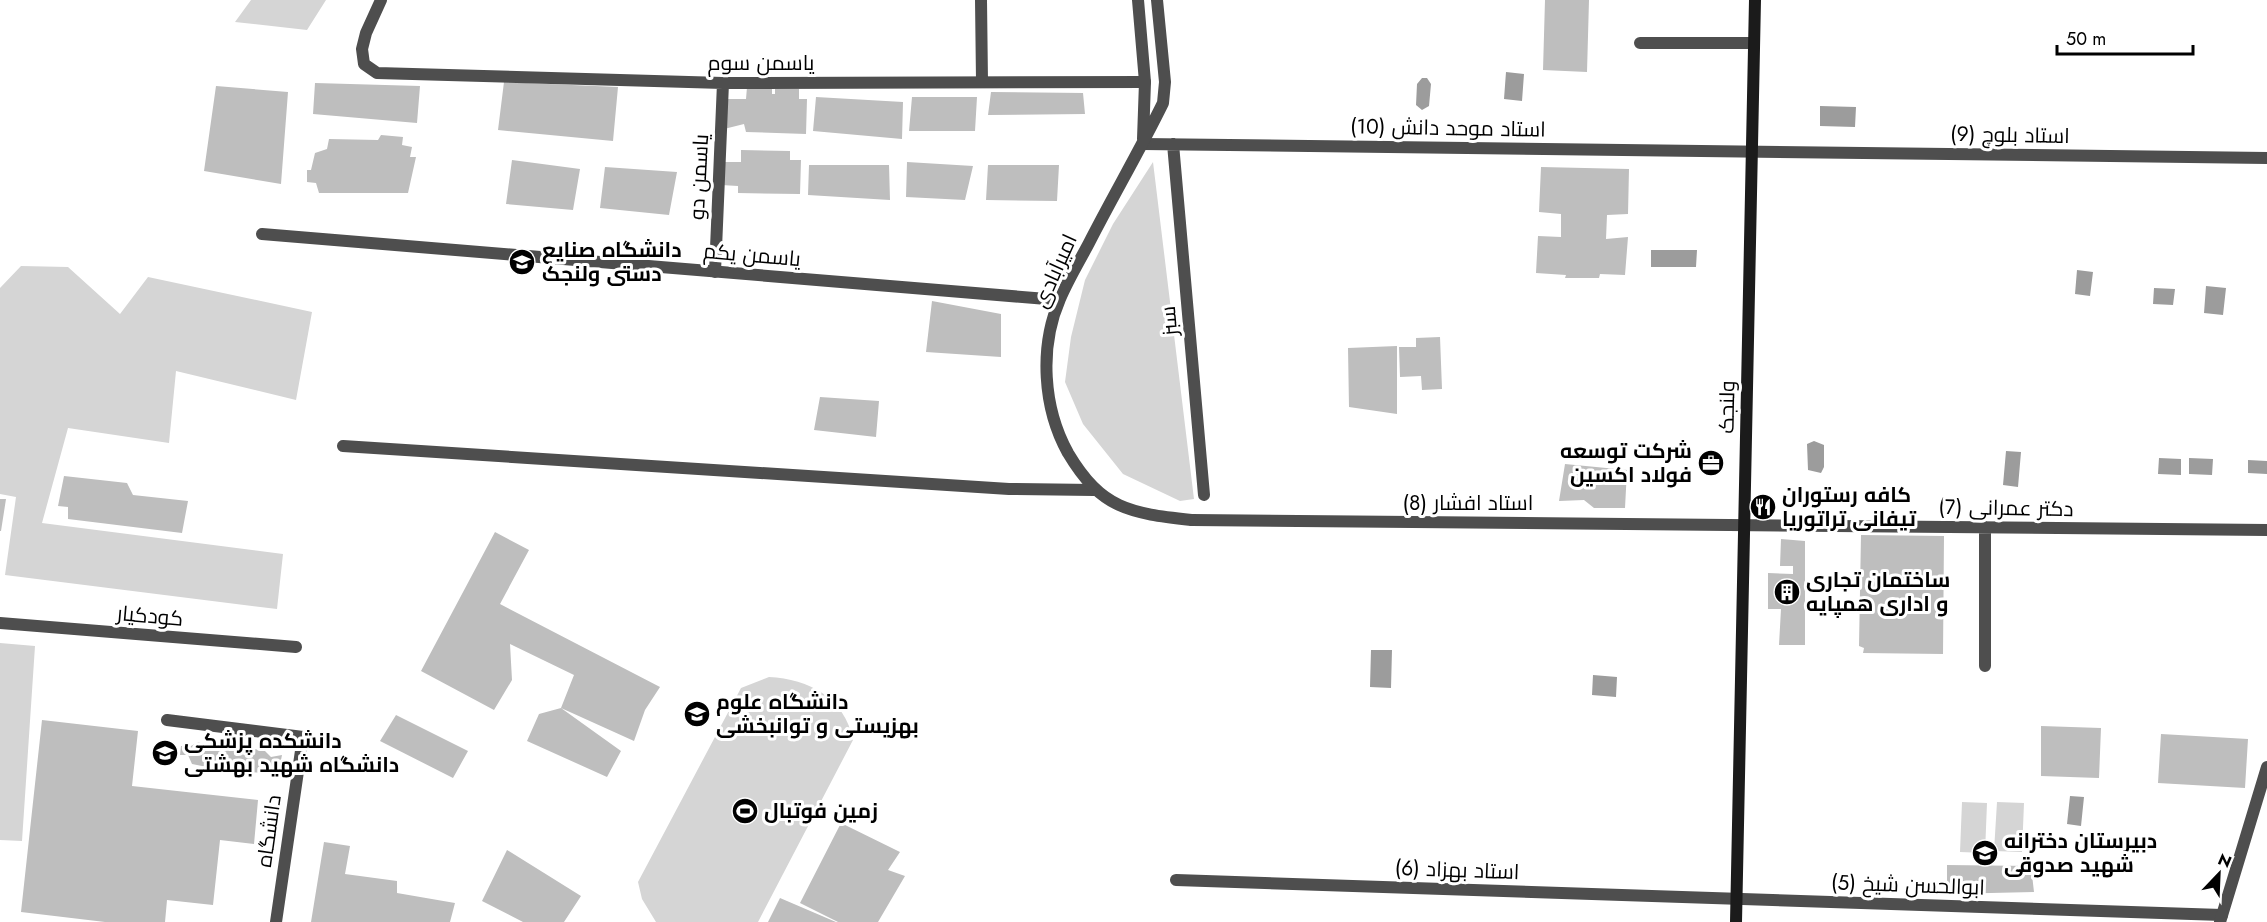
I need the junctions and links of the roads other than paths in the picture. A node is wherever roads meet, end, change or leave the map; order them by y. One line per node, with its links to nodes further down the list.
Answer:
1 (381, 0): 11 (street, یاسمن سوم)
2 (981, 0): 8 (street)
3 (1138, 0): 9 (street, امیرآبادی)
4 (1157, 0): 10 (street, امیرآبادی)
5 (1755, 0): 7 (main road, ولنجک)
6 (1640, 43): 7 (street)
7 (1754, 43): 14 (main road, ولنجک)
8 (982, 81): 9 (street, یاسمن سوم); 11 (street, یاسمن سوم)
9 (1145, 82): 10 (street, یاسمن سوم); 12 (street, امیرآبادی)
10 (1165, 82): 12 (street, امیرآبادی)
11 (723, 83): 17 (street, یاسمن دو)
12 (1143, 144): 13 (street, استاد موحد دانش (10)); 18 (street, امیرآبادی)
13 (1173, 144): 14 (street, استاد موحد دانش (10)); 21 (street, سبز)
14 (1752, 152): 15 (street, استاد بلوچ (9)); 23 (main road, ولنجک)
15 (2267, 158)
16 (262, 234): 17 (street, یاسمن یکم)
17 (714, 272): 18 (street, یاسمن یکم)
18 (1059, 300): 20 (street, امیرآبادی)
19 (343, 446): 20 (street)
20 (1094, 490): 22 (street, امیرآبادی)
21 (1204, 495)
22 (1192, 520): 23 (street, استاد افشار (8))
23 (1744, 525): 24 (street, دکتر عمرانی (7)); 32 (main road, ولنجک)
24 (1985, 527): 25 (street, دکتر عمرانی (7)); 28 (street)
25 (2267, 530)
26 (0, 623): 27 (street, کودکیار)
27 (296, 647)
28 (1985, 666)
29 (167, 720): 34 (street, دانشگاه)
30 (2267, 767): 33 (street)
31 (1176, 880): 32 (street, استاد بهزاد (6))
32 (1736, 898): 33 (street, ابوالحسن شیخ (5)); 35 (main road, ولنجک)
33 (2221, 918)
34 (276, 922)
35 (1736, 922)

